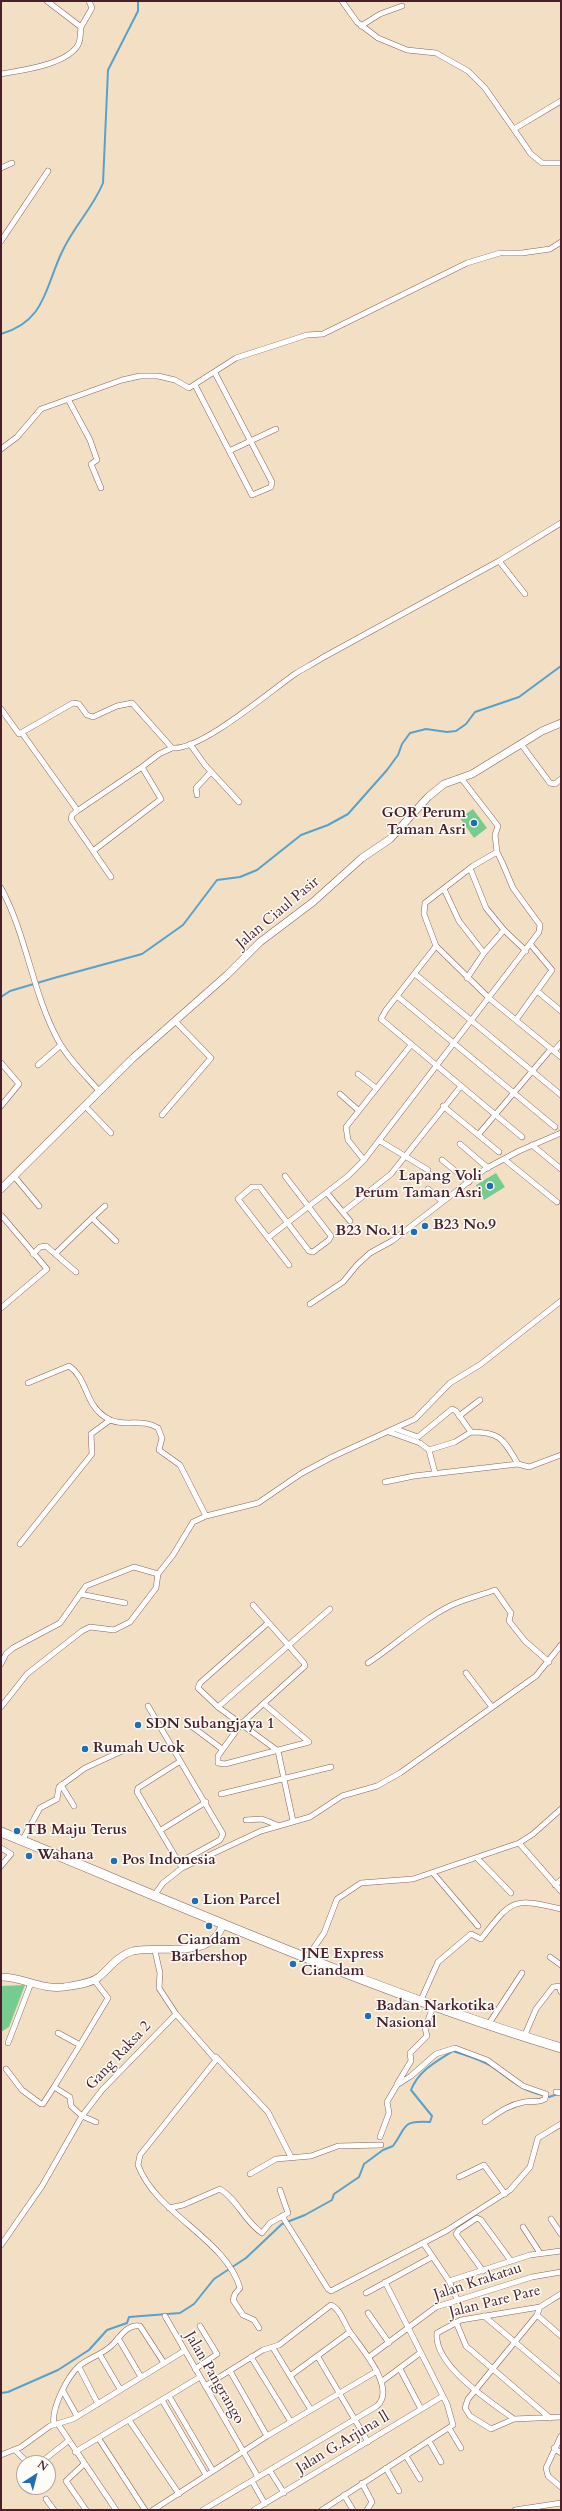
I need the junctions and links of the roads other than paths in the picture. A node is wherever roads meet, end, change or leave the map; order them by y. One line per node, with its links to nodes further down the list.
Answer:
1 (47, 1): 6 (street)
2 (89, 1): 6 (street)
3 (342, 1): 5 (street)
4 (402, 6): 5 (street)
5 (361, 26): 9 (street)
6 (81, 27): 7 (street)
7 (1, 74)
8 (561, 101): 9 (street)
9 (514, 129): 11 (street)
10 (12, 163): 12 (street)
11 (561, 163)
12 (1, 168)
13 (48, 171): 14 (street)
14 (1, 241)
15 (561, 242): 16 (street)
16 (215, 373): 17 (street); 20 (street)
17 (195, 385): 18 (street); 22 (street)
18 (68, 399): 21 (street); 23 (street)
19 (276, 430): 20 (street)
20 (250, 442): 22 (street); 22 (street)
21 (1, 449)
22 (229, 451)
23 (101, 488)
24 (561, 523): 25 (street)
25 (499, 561): 26 (street); 30 (street)
26 (525, 594)
27 (1, 709): 29 (street)
28 (561, 723): 31 (street, Jalan Ciaul Pasir)
29 (22, 733): 32 (street); 39 (street)
30 (190, 744): 32 (street); 34 (street)
31 (521, 744): 35 (street, Jalan Ciaul Pasir); 36 (street)
32 (172, 748): 33 (street)
33 (142, 767): 39 (street); 40 (street)
34 (211, 772): 37 (street); 38 (street)
35 (460, 778): 41 (street); 59 (street, Jalan Ciaul Pasir)
36 (561, 779)
37 (197, 795)
38 (239, 802)
39 (77, 811): 40 (street)
40 (93, 851): 43 (street)
41 (497, 852): 42 (street); 47 (street)
42 (470, 868): 45 (street); 46 (street)
43 (112, 877)
44 (1, 888): 62 (street)
45 (444, 889): 48 (street); 50 (street)
46 (504, 930): 49 (street); 50 (street)
47 (531, 945): 49 (street); 53 (street)
48 (436, 946): 51 (street); 52 (street)
49 (526, 952): 55 (street)
50 (484, 953): 52 (street)
51 (415, 974): 54 (street); 58 (street)
52 (467, 978): 55 (street)
53 (537, 991): 56 (street); 57 (street)
54 (397, 996): 61 (street); 63 (street)
55 (490, 999): 57 (street); 58 (street)
56 (561, 1011)
57 (516, 1020): 64 (street)
58 (472, 1021): 61 (street); 69 (street)
59 (176, 1022): 73 (street, Jalan Ciaul Pasir); 81 (street)
60 (561, 1043): 64 (street)
61 (455, 1044): 68 (street); 74 (street)
62 (61, 1045): 67 (street); 73 (street)
63 (411, 1045): 68 (street); 72 (street)
64 (553, 1050): 65 (street); 69 (street)
65 (561, 1057)
66 (1, 1064): 77 (street)
67 (38, 1064)
68 (437, 1067): 71 (street); 88 (street)
69 (532, 1071): 74 (street); 76 (street)
70 (358, 1074): 72 (street)
71 (460, 1086): 78 (street); 82 (street)
72 (376, 1088): 80 (street)
73 (100, 1092): 79 (street, Jalan Ciaul Pasir)
74 (514, 1093): 82 (street); 83 (street)
75 (340, 1094): 80 (street)
76 (561, 1095)
77 (1, 1106)
78 (443, 1106): 86 (street); 92 (street)
79 (86, 1107): 84 (street); 99 (street, Jalan Ciaul Pasir)
80 (358, 1110): 94 (street)
81 (162, 1115)
82 (495, 1115): 86 (street); 87 (street)
83 (555, 1126)
84 (111, 1133)
85 (561, 1133): 90 (street)
86 (478, 1135): 91 (street)
87 (522, 1137)
88 (380, 1141): 92 (street); 94 (street)
89 (460, 1144): 96 (street)
90 (532, 1145): 93 (street); 97 (street)
91 (499, 1152)
92 (406, 1155): 98 (street); 110 (street)
93 (504, 1159): 96 (street); 106 (street)
94 (364, 1160): 104 (street)
95 (442, 1160): 101 (street)
96 (488, 1168): 101 (street)
97 (561, 1169)
98 (428, 1170)
99 (14, 1176): 102 (street, Jalan Ciaul Pasir); 107 (street)
100 (285, 1176): 109 (street)
101 (469, 1182): 105 (street)
102 (1, 1189)
103 (428, 1189): 105 (street)
104 (327, 1193): 109 (street); 110 (street)
105 (442, 1201): 122 (street)
106 (557, 1202)
107 (39, 1206)
108 (106, 1206): 112 (street)
109 (308, 1208): 114 (street); 114 (street)
110 (343, 1212): 113 (street)
111 (2, 1216): 117 (street)
112 (92, 1218): 116 (street); 118 (street)
113 (350, 1222)
114 (288, 1223): 115 (street); 115 (street)
115 (269, 1237): 119 (street)
116 (116, 1241)
117 (33, 1254): 118 (street); 123 (street)
118 (55, 1254): 120 (street)
119 (289, 1265)
120 (76, 1272)
121 (561, 1301): 128 (street)
122 (310, 1304)
123 (1, 1308)
124 (28, 1383): 127 (street)
125 (480, 1400): 126 (street)
126 (459, 1416): 130 (street); 131 (street)
127 (110, 1420): 137 (street); 138 (street)
128 (396, 1429): 129 (street); 131 (street)
129 (389, 1432): 131 (street); 137 (street)
130 (471, 1432): 132 (street); 134 (street)
131 (419, 1440): 132 (street)
132 (429, 1450): 135 (street)
133 (561, 1455): 134 (street)
134 (518, 1464): 135 (street)
135 (436, 1473): 136 (street)
136 (385, 1482)
137 (206, 1516): 139 (street)
138 (20, 1544)
139 (158, 1574): 140 (street); 154 (street)
140 (80, 1594): 141 (street); 149 (street)
141 (124, 1603)
142 (253, 1605): 144 (street)
143 (330, 1609): 145 (street)
144 (268, 1623): 145 (street); 153 (street)
145 (288, 1644): 151 (street); 153 (street)
146 (561, 1645): 147 (street)
147 (549, 1662): 148 (street); 155 (street)
148 (368, 1663)
149 (1, 1664)
150 (466, 1673): 155 (street)
151 (264, 1704): 156 (street); 160 (street)
152 (148, 1706): 161 (street)
153 (218, 1706): 156 (street)
154 (1, 1707)
155 (492, 1707): 170 (street)
156 (242, 1724): 158 (street); 160 (street)
157 (190, 1725): 158 (street)
158 (222, 1749): 160 (street)
159 (122, 1751): 164 (street)
160 (278, 1751): 163 (street)
161 (179, 1762): 166 (street); 172 (street)
162 (331, 1767): 163 (street)
163 (284, 1780): 165 (street); 170 (street)
164 (61, 1786): 167 (street); 174 (street)
165 (221, 1794)
166 (206, 1802): 172 (street); 178 (street)
167 (74, 1806)
168 (561, 1809): 175 (street)
169 (246, 1820): 171 (street)
170 (293, 1821): 171 (street)
171 (277, 1825): 180 (street)
172 (161, 1830): 178 (street)
173 (1, 1832): 174 (highway)
174 (22, 1841): 186 (highway)
175 (519, 1844): 177 (street); 183 (street)
176 (1, 1848): 179 (street)
177 (477, 1858): 181 (street); 185 (street)
178 (180, 1862): 180 (street)
179 (1, 1866)
180 (182, 1868): 186 (street)
181 (433, 1873): 189 (street); 192 (street)
182 (561, 1880): 183 (street)
183 (555, 1885): 184 (street)
184 (561, 1891)
185 (510, 1893)
186 (154, 1896): 188 (highway)
187 (561, 1909): 200 (street)
188 (223, 1924): 190 (street); 192 (highway)
189 (478, 1926)
190 (155, 1951): 196 (street); 202 (street)
191 (550, 1957): 193 (street)
192 (306, 1959): 200 (highway)
193 (561, 1965)
194 (522, 1973): 203 (street)
195 (1, 1977): 197 (street)
196 (94, 1980): 197 (street); 207 (street)
197 (30, 1983): 206 (street)
198 (560, 1986): 199 (street); 205 (street)
199 (561, 1992)
200 (420, 2002): 201 (highway)
201 (433, 2007): 203 (highway); 211 (street)
202 (176, 2014): 209 (street); 213 (street, Gang Raksa 2)
203 (488, 2025): 205 (highway)
204 (58, 2033): 207 (street)
205 (524, 2037): 208 (highway)
206 (8, 2042)
207 (80, 2045): 212 (street)
208 (561, 2048)
209 (216, 2057): 219 (street); 224 (street)
210 (6, 2069): 212 (street)
211 (397, 2085): 215 (street); 217 (street)
212 (54, 2087): 213 (street)
213 (82, 2116): 214 (street); 230 (street, Gang Raksa 2)
214 (96, 2122)
215 (485, 2122)
216 (561, 2124): 223 (street)
217 (380, 2137)
218 (381, 2145): 219 (street)
219 (291, 2157): 220 (street)
220 (250, 2174)
221 (459, 2177): 223 (street)
222 (280, 2190): 225 (street)
223 (506, 2194): 225 (street)
224 (169, 2208): 225 (street); 249 (street)
225 (282, 2216)
226 (551, 2219): 228 (street)
227 (523, 2227): 232 (street)
228 (561, 2234)
229 (424, 2244): 233 (street)
230 (1, 2245)
231 (561, 2251): 232 (street)
232 (540, 2253): 234 (street)
233 (432, 2257): 237 (street); 238 (street)
234 (511, 2261): 235 (street); 235 (street)
235 (483, 2271): 237 (street)
236 (561, 2272): 241 (street, Jalan Krakatau)
237 (449, 2281): 241 (street)
238 (385, 2282): 239 (street); 250 (street)
239 (366, 2293)
240 (561, 2294): 242 (street, Jalan Pare Pare)
241 (457, 2299): 250 (street, Jalan Krakatau)
242 (540, 2307): 244 (street); 246 (street, Jalan Pare Pare)
243 (368, 2313): 254 (street)
244 (537, 2315): 252 (street); 255 (street)
245 (165, 2316): 257 (street, Jalan Pangrango)
246 (484, 2316): 247 (street, Jalan Pare Pare); 255 (street)
247 (456, 2322): 267 (street); 277 (street, Jalan Pare Pare)
248 (200, 2326): 265 (street)
249 (259, 2328)
250 (408, 2329): 254 (street, Jalan Krakatau); 258 (street)
251 (350, 2332): 256 (street); 261 (street); 262 (street)
252 (561, 2336)
253 (118, 2338): 259 (street); 263 (street); 271 (street)
254 (389, 2343): 262 (street, Jalan Krakatau)
255 (514, 2343): 267 (street); 273 (street)
256 (273, 2348): 260 (street); 270 (street)
257 (184, 2351): 263 (street); 265 (street, Jalan Pangrango)
258 (420, 2353): 266 (street); 281 (street)
259 (100, 2354): 264 (street); 276 (street)
260 (251, 2357): 268 (street); 292 (street)
261 (318, 2357): 270 (street); 279 (street)
262 (369, 2358): 269 (street)
263 (164, 2363): 271 (street)
264 (79, 2367): 278 (street); 283 (street)
265 (195, 2369): 272 (street, Jalan Pangrango)
266 (400, 2369): 274 (street); 284 (street)
267 (493, 2370): 277 (street); 288 (street)
268 (230, 2371): 275 (street); 297 (street)
269 (377, 2371): 274 (street); 279 (street)
270 (290, 2376): 285 (street)
271 (141, 2377): 276 (street)
272 (200, 2377): 275 (street, Jalan Pangrango); 280 (street)
273 (561, 2381)
274 (381, 2382): 289 (street)
275 (205, 2386): 307 (street, Jalan Pangrango)
276 (120, 2389): 283 (street)
277 (477, 2390): 290 (street); 290 (street)
278 (63, 2391): 286 (street); 293 (street)
279 (339, 2393): 285 (street); 289 (street)
280 (169, 2396): 282 (street); 295 (street)
281 (443, 2396): 284 (street, Jalan G.Arjuna ll); 294 (street)
282 (162, 2400): 291 (street); 296 (street)
283 (98, 2404): 286 (street)
284 (422, 2409): 302 (street, Jalan G.Arjuna ll)
285 (311, 2410): 292 (street)
286 (77, 2416): 293 (street)
287 (561, 2417): 288 (street)
288 (550, 2418): 290 (street)
289 (355, 2419): 302 (street); 317 (street)
290 (514, 2419)
291 (129, 2420): 299 (street); 326 (street)
292 (291, 2422): 297 (street)
293 (56, 2424): 300 (street); 305 (street)
294 (449, 2428): 301 (street); 303 (street)
295 (190, 2430): 296 (street); 316 (street)
296 (183, 2435): 318 (street)
297 (267, 2436): 307 (street)
298 (561, 2436): 304 (street)
299 (99, 2439): 306 (street); 334 (street)
300 (68, 2441): 306 (street); 311 (street)
301 (429, 2441): 312 (street); 313 (street)
302 (368, 2442): 325 (street, Jalan G.Arjuna ll)
303 (461, 2448)
304 (554, 2448): 308 (street); 323 (street)
305 (15, 2450): 309 (street); 310 (street)
306 (75, 2452): 314 (street)
307 (243, 2452): 316 (street); 319 (street, Jalan Pangrango)
308 (561, 2454)
309 (1, 2455)
310 (20, 2455)
311 (50, 2455)
312 (406, 2456): 315 (street); 320 (street)
313 (441, 2462)
314 (84, 2464): 332 (street); 333 (street)
315 (386, 2468): 322 (street); 324 (street)
316 (213, 2471): 318 (street)
317 (270, 2471): 319 (street); 325 (street)
318 (206, 2475): 326 (street)
319 (258, 2477): 321 (street)
320 (420, 2479)
321 (252, 2481): 329 (street); 336 (street)
322 (362, 2483): 327 (street); 340 (street)
323 (561, 2487)
324 (399, 2491)
325 (284, 2493): 329 (street, Jalan G.Arjuna ll)
326 (179, 2494): 335 (street)
327 (344, 2495): 338 (street); 339 (street)
328 (46, 2499): 331 (street)
329 (265, 2504): 337 (street, Jalan G.Arjuna ll)
330 (561, 2504): 341 (street)
331 (54, 2510)
332 (86, 2510)
333 (116, 2510)
334 (145, 2510)
335 (153, 2510)
336 (203, 2510)
337 (254, 2510)
338 (322, 2510)
339 (353, 2510)
340 (367, 2510)
341 (515, 2510)

